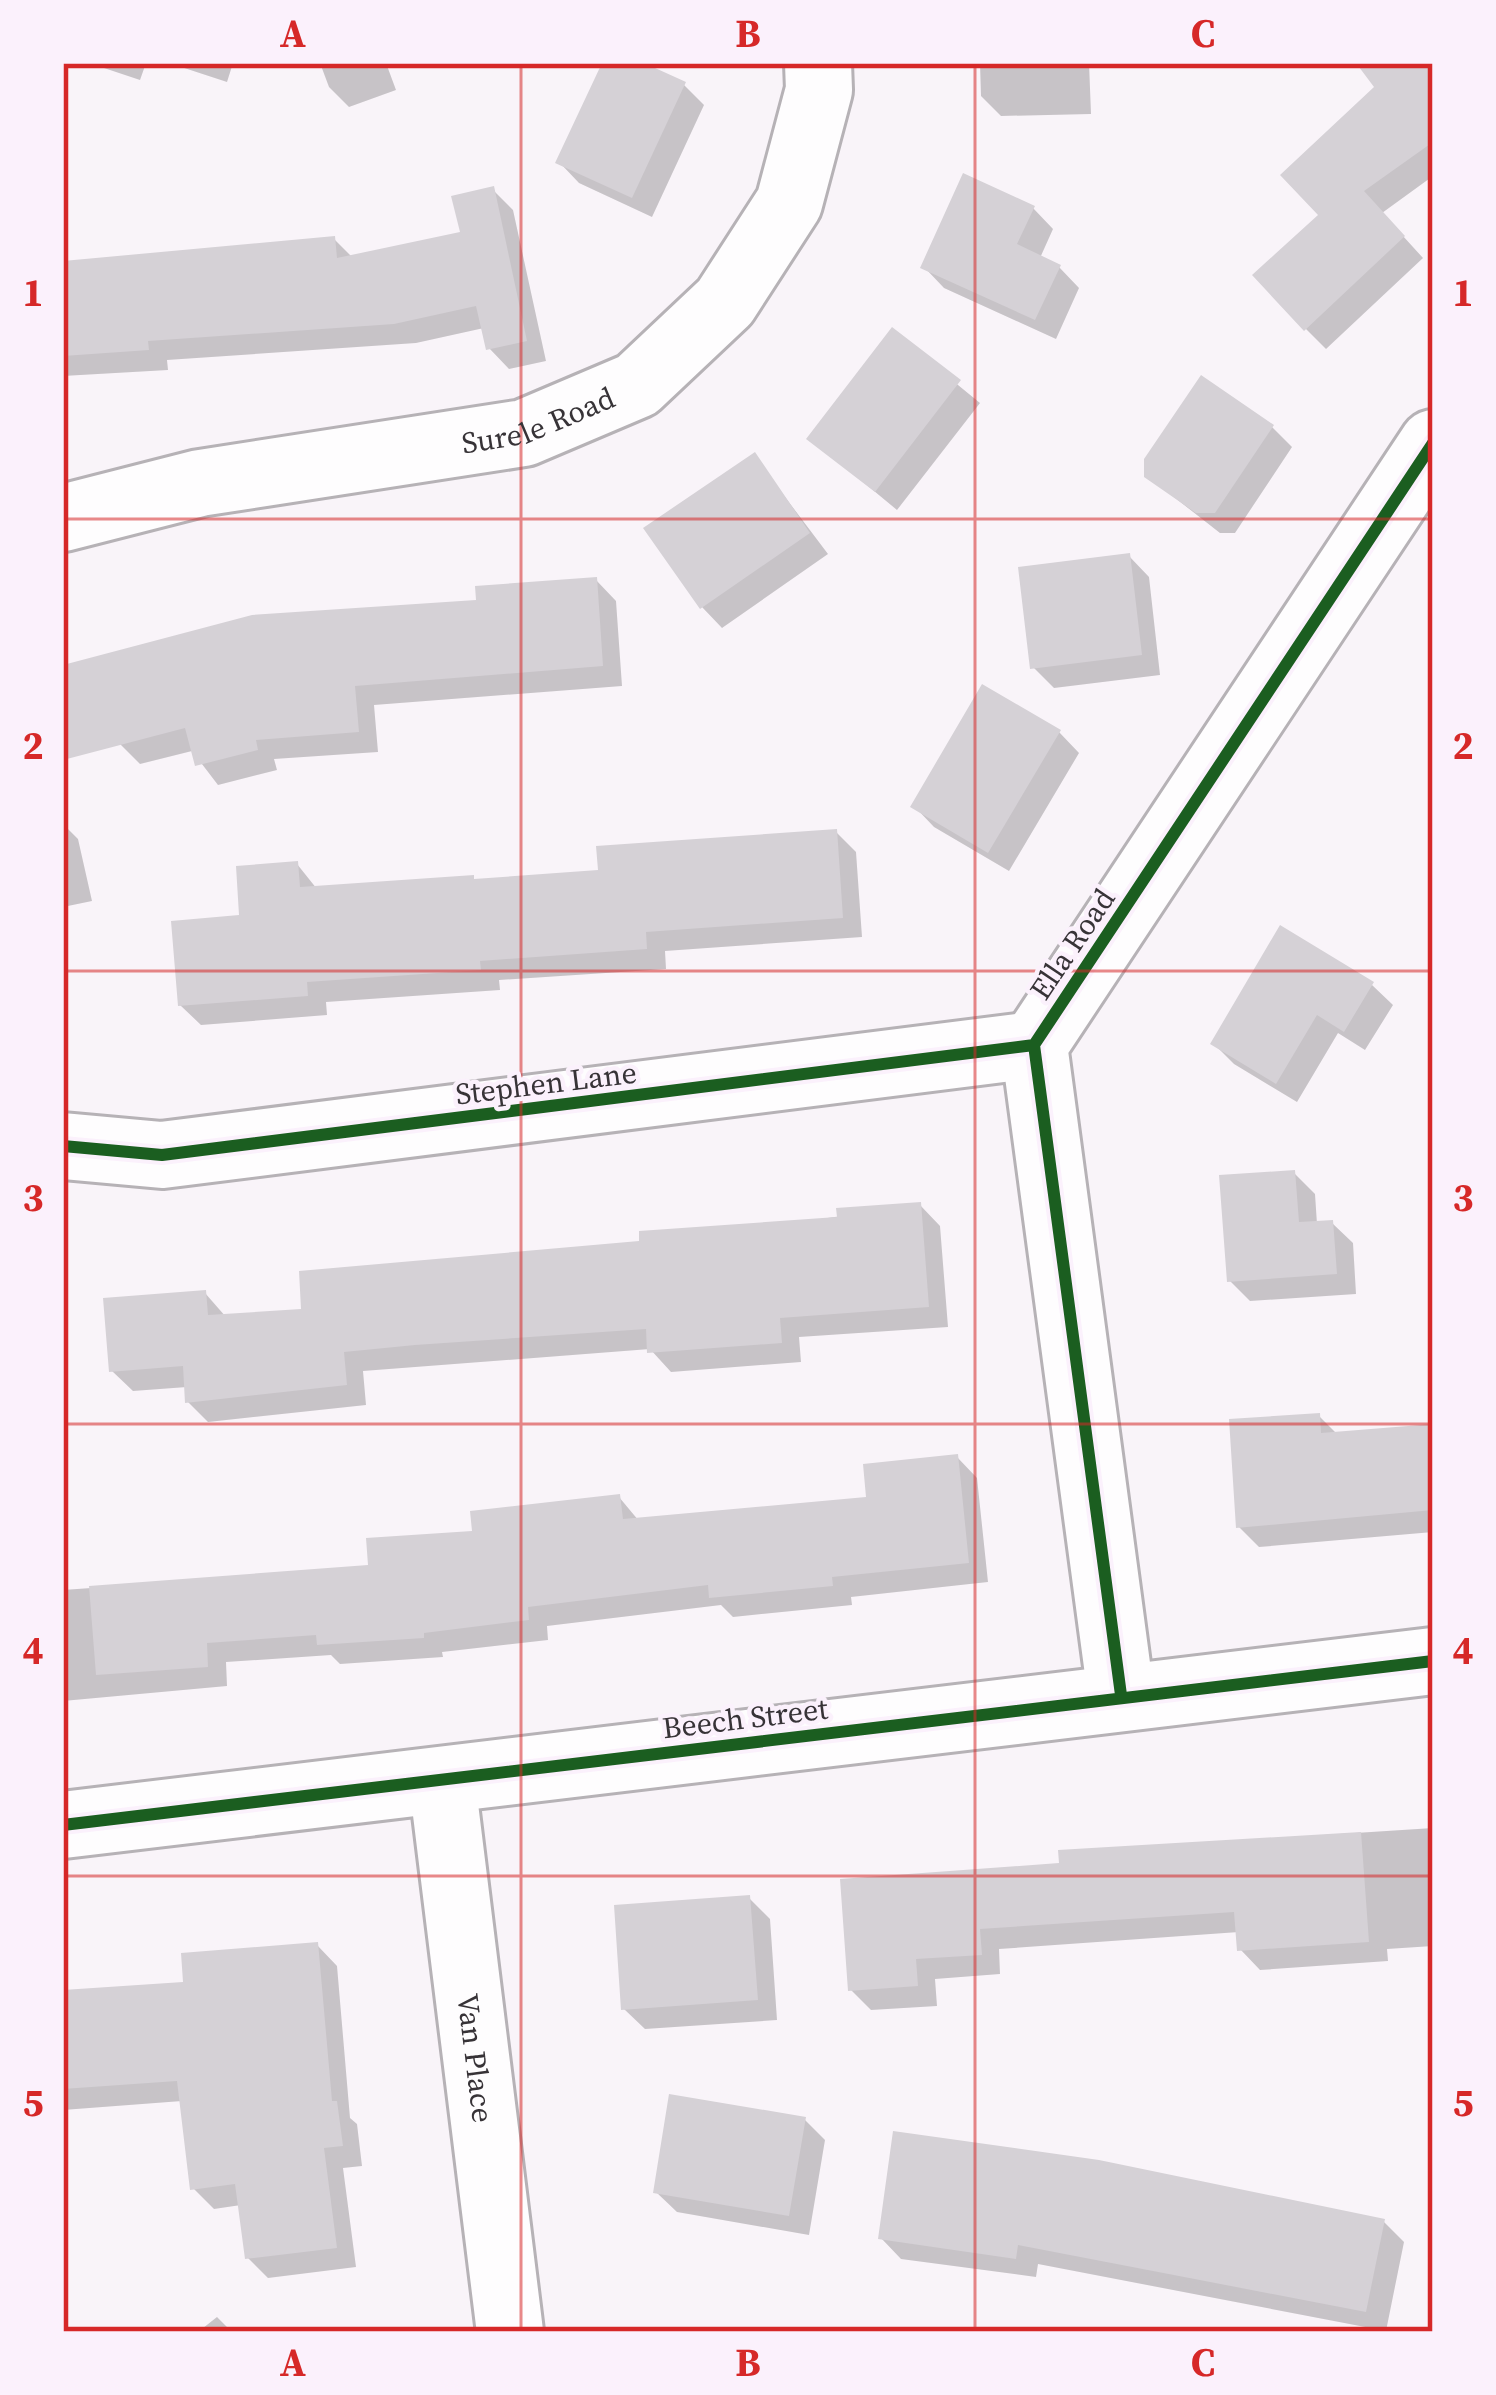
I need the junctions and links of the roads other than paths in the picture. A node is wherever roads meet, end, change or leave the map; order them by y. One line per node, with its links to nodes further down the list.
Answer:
1 (818, 63): 3 (street, Surele Road)
2 (1433, 443): 4 (street, Ella Road)
3 (63, 518)
4 (1034, 1046): 5 (street, Stephen Lane); 7 (street, Ella Road)
5 (63, 1146)
6 (1433, 1660): 7 (street, Beech Street)
7 (1121, 1695): 8 (street, Beech Street)
8 (442, 1781): 9 (street, Beech Street); 10 (street, Van Place)
9 (63, 1826)
10 (510, 2332)

